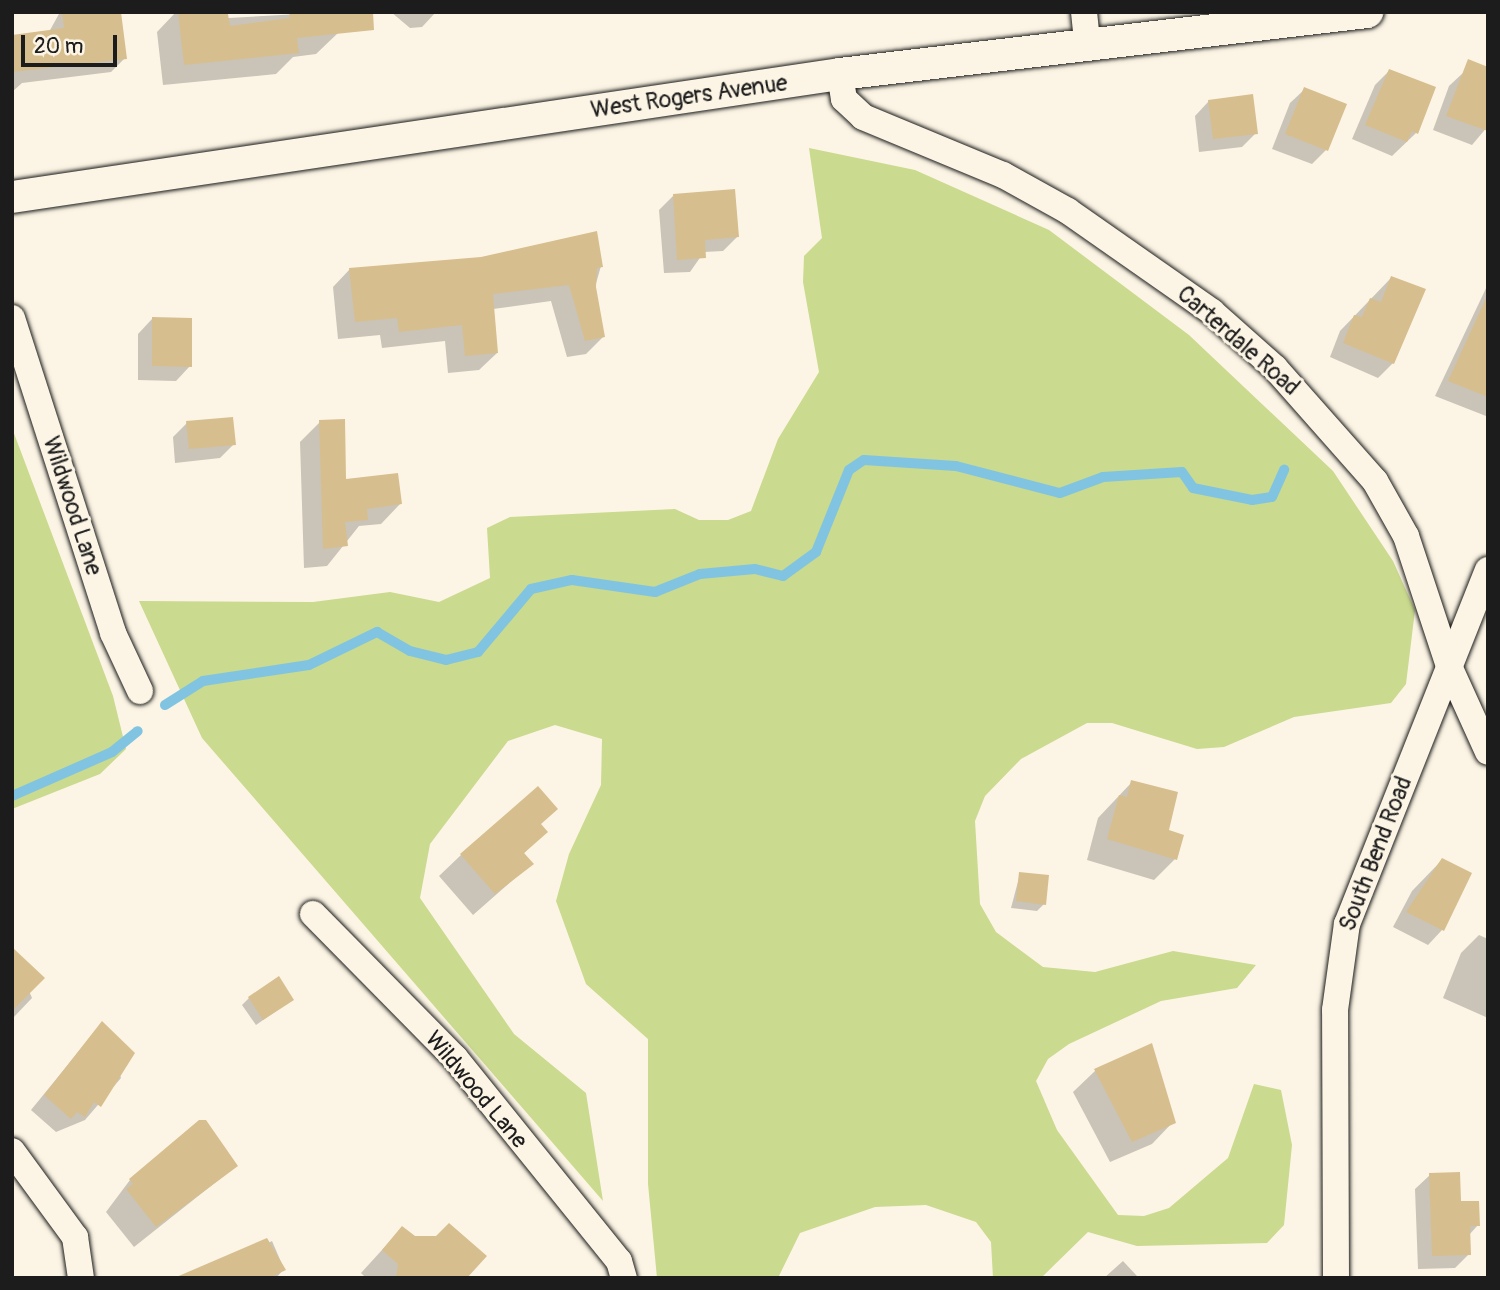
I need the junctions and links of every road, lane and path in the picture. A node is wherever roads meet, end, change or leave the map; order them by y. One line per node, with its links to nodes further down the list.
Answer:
1 (1084, 12): 3 (street)
2 (1367, 12): 3 (street, West Rogers Avenue)
3 (1087, 43): 4 (street, West Rogers Avenue)
4 (840, 74): 5 (street, West Rogers Avenue); 8 (street, Carterdale Road)
5 (12, 197)
6 (12, 317): 9 (street, Wildwood Lane)
7 (1488, 570): 8 (street, South Bend Road)
8 (1449, 666): 10 (street, Carterdale Road); 15 (street, South Bend Road)
9 (140, 691)
10 (1488, 752)
11 (313, 914): 14 (street, Wildwood Lane)
12 (12, 1151): 13 (street)
13 (81, 1278)
14 (624, 1278)
15 (1336, 1278)

